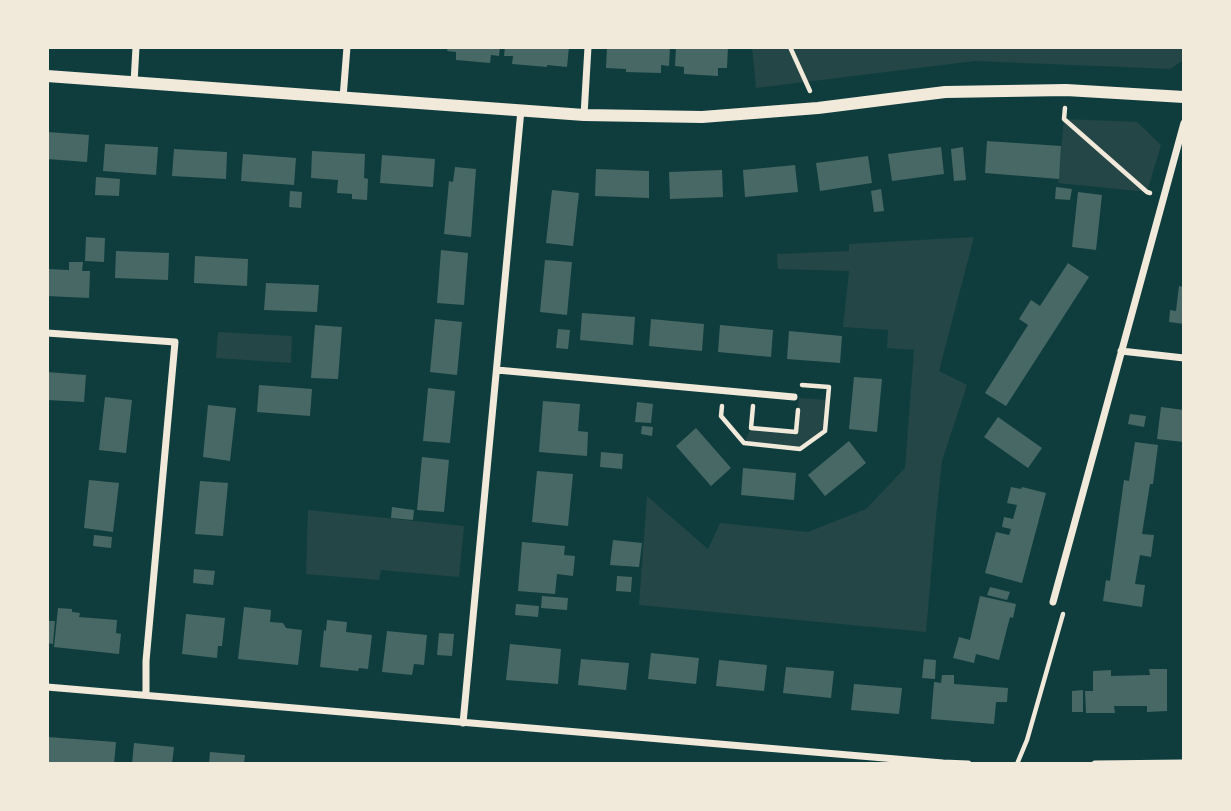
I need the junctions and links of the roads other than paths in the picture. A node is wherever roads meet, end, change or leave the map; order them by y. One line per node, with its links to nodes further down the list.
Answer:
1 (136, 47): 5 (street)
2 (347, 47): 7 (street)
3 (588, 47): 9 (street)
4 (47, 76): 5 (street)
5 (134, 83): 7 (street)
6 (1184, 97): 9 (street)
7 (343, 98): 8 (street)
8 (521, 110): 9 (street); 14 (street)
9 (584, 115)
10 (1184, 123): 12 (street)
11 (47, 333): 18 (street)
12 (1121, 351): 13 (street); 16 (street)
13 (1184, 358)
14 (497, 370): 15 (street); 19 (street)
15 (797, 398)
16 (1053, 602)
17 (47, 687): 18 (street)
18 (146, 695): 19 (street)
19 (463, 723): 21 (street)
20 (1184, 762): 23 (street)
21 (943, 763): 22 (street)
22 (968, 764)
23 (1096, 764)

